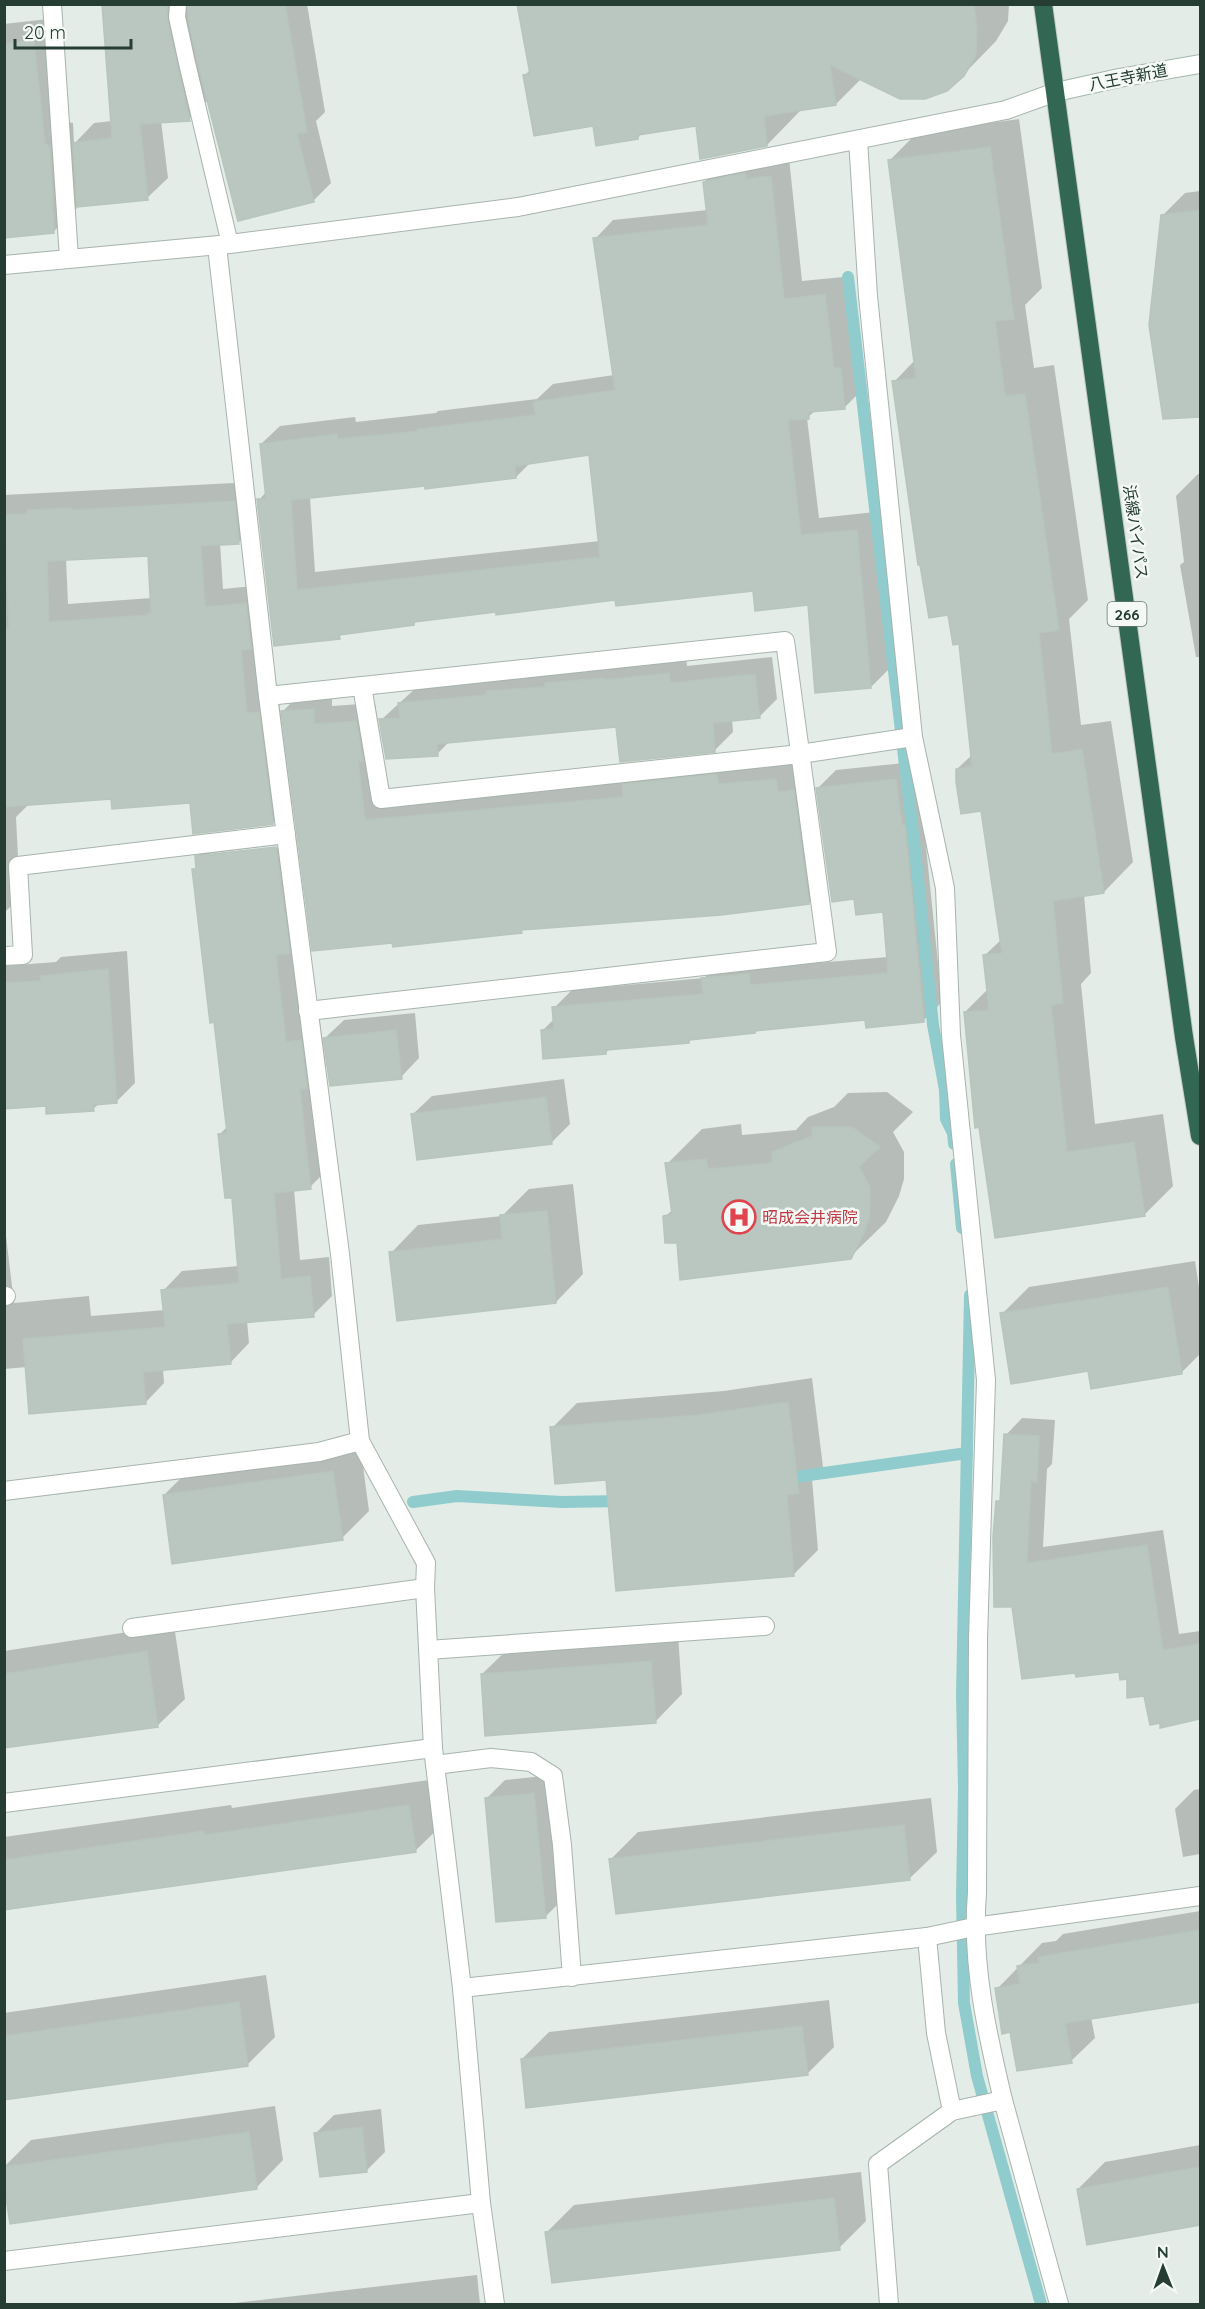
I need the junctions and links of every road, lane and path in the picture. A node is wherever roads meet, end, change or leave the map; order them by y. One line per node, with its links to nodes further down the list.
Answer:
1 (51, 4): 8 (street)
2 (178, 4): 7 (lane)
3 (1043, 4): 5 (highway, 浜線バイパス / 266)
4 (1200, 64): 5 (street, 八王寺新道)
5 (1056, 92): 6 (street, 八王寺新道); 17 (highway, 浜線バイパス / 266)
6 (858, 140): 7 (street, 八王寺新道); 12 (street)
7 (224, 245): 8 (street, 八王寺新道); 11 (street)
8 (69, 258): 9 (street, 八王寺新道)
9 (4, 265)
10 (362, 686): 11 (street); 13 (street); 13 (street)
11 (268, 696): 14 (street)
12 (913, 737): 13 (street); 27 (street)
13 (800, 754): 16 (street)
14 (286, 834): 15 (street); 16 (street)
15 (4, 956)
16 (308, 1011): 18 (street)
17 (1200, 1136)
18 (360, 1441): 19 (street); 20 (street)
19 (4, 1491)
20 (425, 1588): 22 (street); 23 (street)
21 (765, 1626): 23 (street)
22 (132, 1628)
23 (428, 1650): 24 (street)
24 (434, 1757): 25 (street); 29 (street); 30 (street)
25 (4, 1803)
26 (1200, 1896): 27 (street)
27 (974, 1928): 28 (street); 31 (street)
28 (927, 1937): 29 (street); 32 (street)
29 (572, 1977): 30 (street)
30 (462, 1988): 33 (street)
31 (1003, 2100): 32 (street); 37 (street)
32 (952, 2111): 36 (street)
33 (481, 2202): 34 (street); 35 (street)
34 (4, 2261)
35 (495, 2304)
36 (889, 2304)
37 (1059, 2304)

